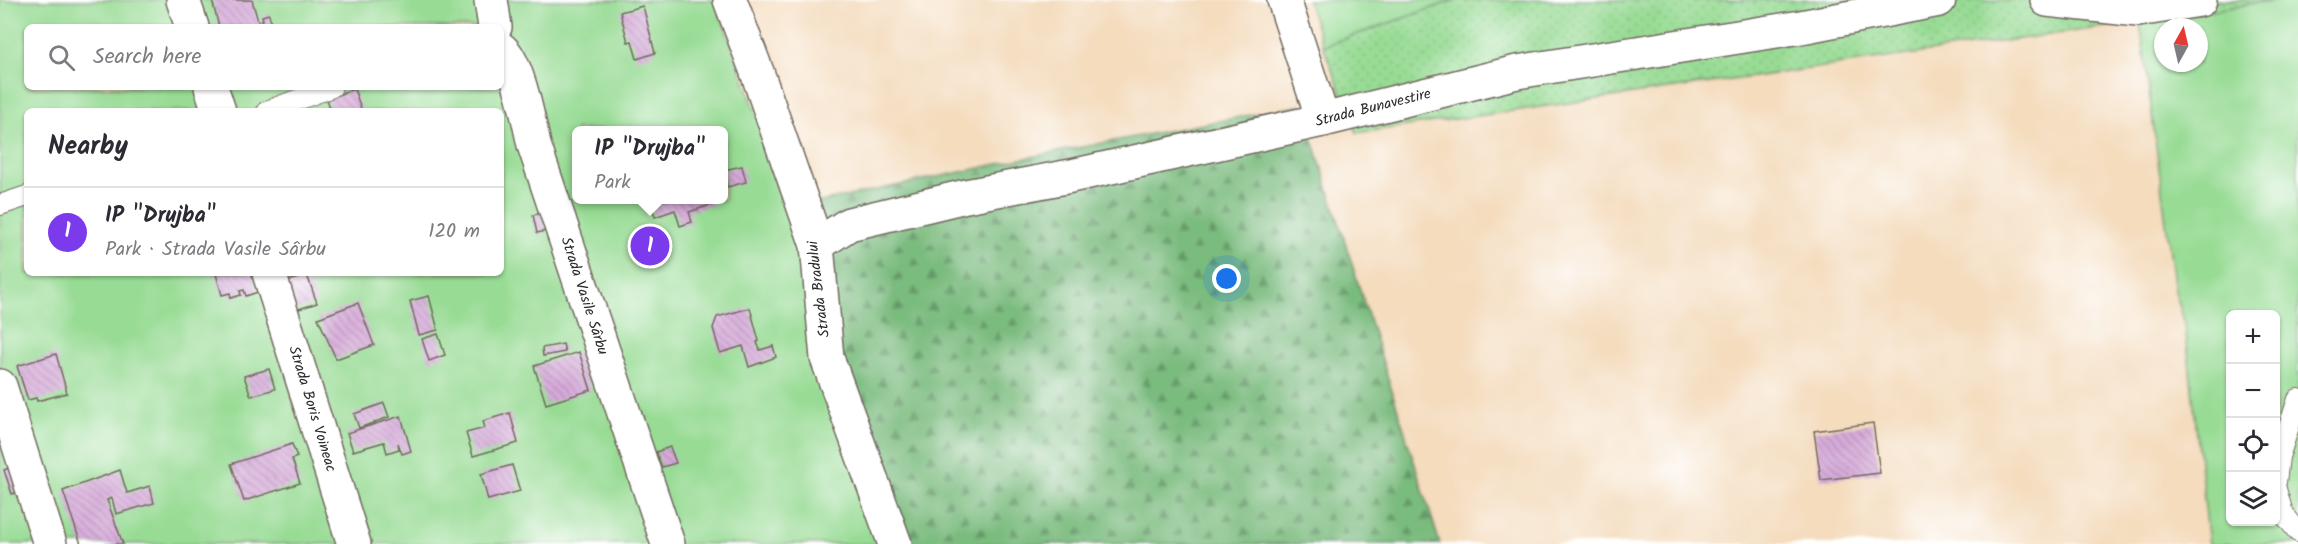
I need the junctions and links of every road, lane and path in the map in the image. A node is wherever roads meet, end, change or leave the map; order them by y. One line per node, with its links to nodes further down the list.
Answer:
1 (183, 0): 8 (street)
2 (491, 0): 9 (street)
3 (730, 0): 18 (street, Strada Bradului)
4 (1284, 0): 15 (street)
5 (1938, 0): 15 (street, Strada Bunavestire)
6 (2047, 0): 7 (street)
7 (2200, 0)
8 (191, 24)
9 (495, 24)
10 (504, 52): 27 (street, Strada Vasile Sârbu)
11 (212, 90): 13 (street)
12 (324, 90): 14 (lane)
13 (218, 108)
14 (275, 108)
15 (1323, 120): 18 (street, Strada Bunavestire)
16 (24, 197): 17 (lane)
17 (0, 205)
18 (817, 245): 28 (street, Strada Bradului)
19 (270, 276): 26 (street, Strada Boris Voineac)
20 (0, 386): 25 (street)
21 (2298, 399): 22 (lane)
22 (2277, 472)
23 (2280, 503): 24 (lane)
24 (2298, 532)
25 (50, 544)
26 (354, 544)
27 (668, 544)
28 (895, 544)

